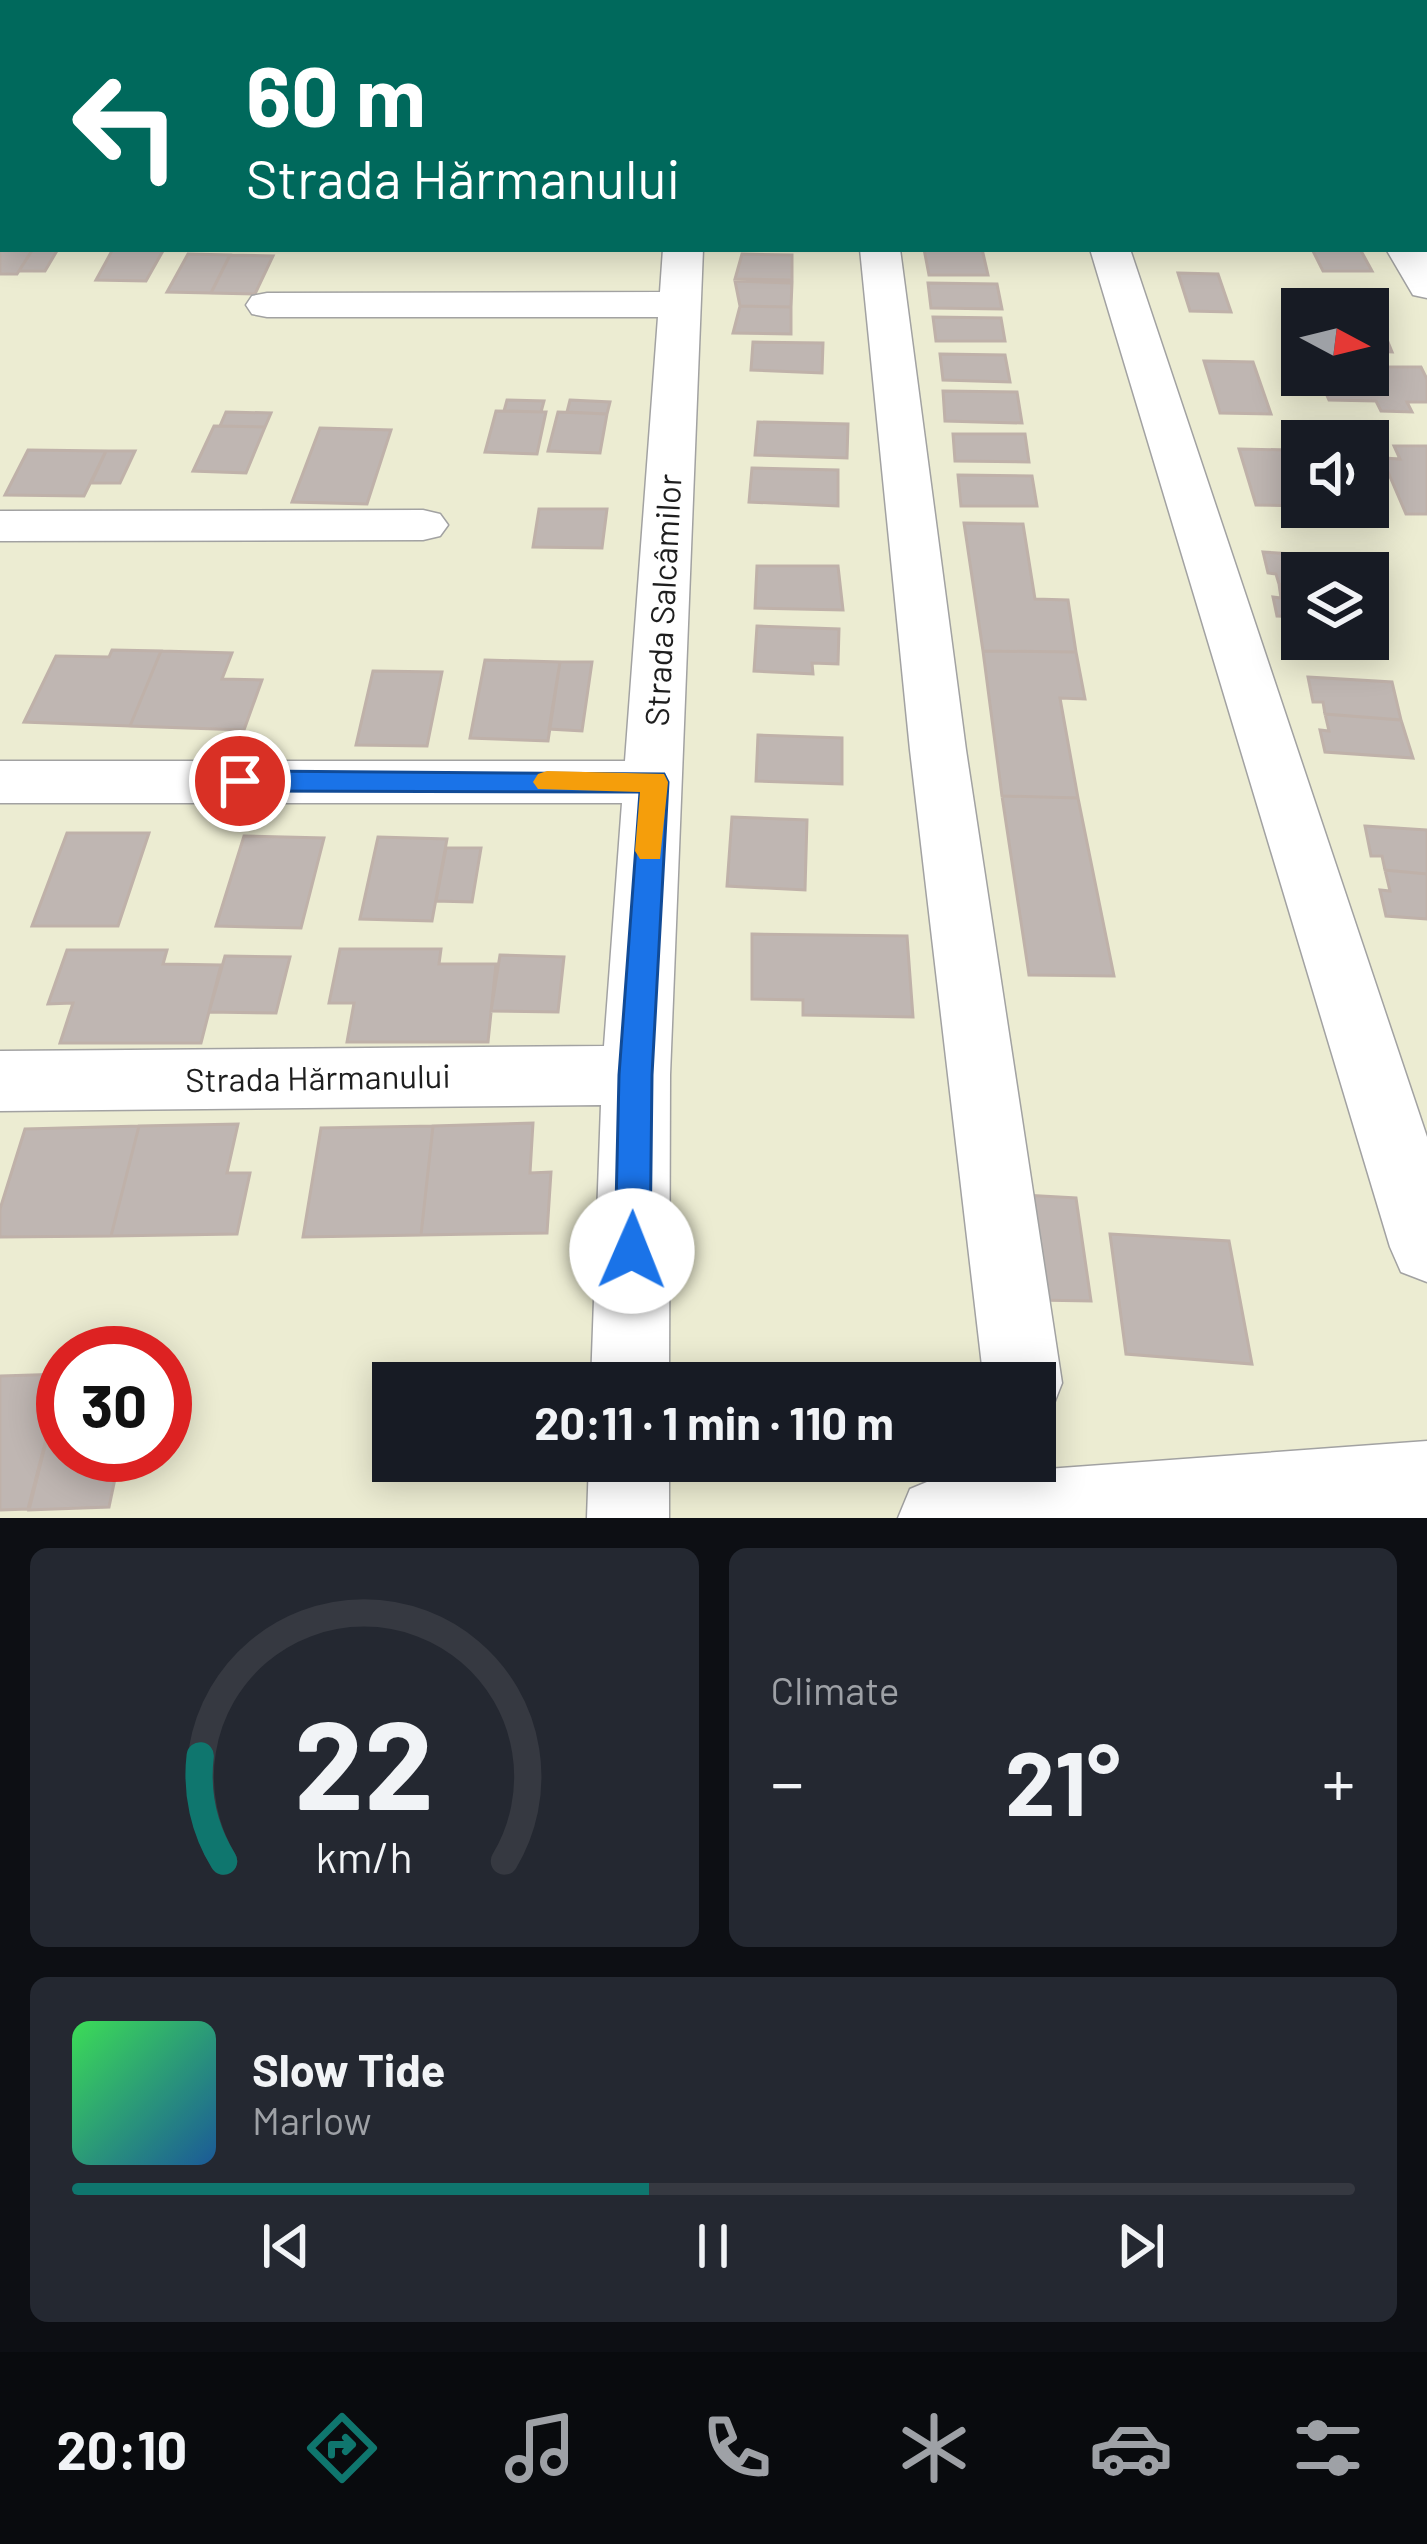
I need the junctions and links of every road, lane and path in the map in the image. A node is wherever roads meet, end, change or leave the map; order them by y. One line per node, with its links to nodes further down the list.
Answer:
1 (880, 252): 15 (street)
2 (1111, 252): 13 (street)
3 (1408, 252): 5 (street)
4 (682, 276): 6 (street); 10 (street, Strada Salcâmilor)
5 (1427, 286)
6 (267, 305)
7 (423, 525): 8 (street)
8 (0, 526)
9 (0, 782): 10 (street)
10 (654, 782): 11 (street, Strada Salcâmilor)
11 (636, 1075): 12 (street, Strada Hărmanului); 14 (street, Strada Salcâmilor)
12 (0, 1081)
13 (1427, 1247)
14 (630, 1362)
15 (1020, 1362)
16 (629, 1482): 19 (street)
17 (1427, 1482): 18 (street)
18 (1063, 1498): 20 (street)
19 (628, 1518)
20 (939, 1518)

